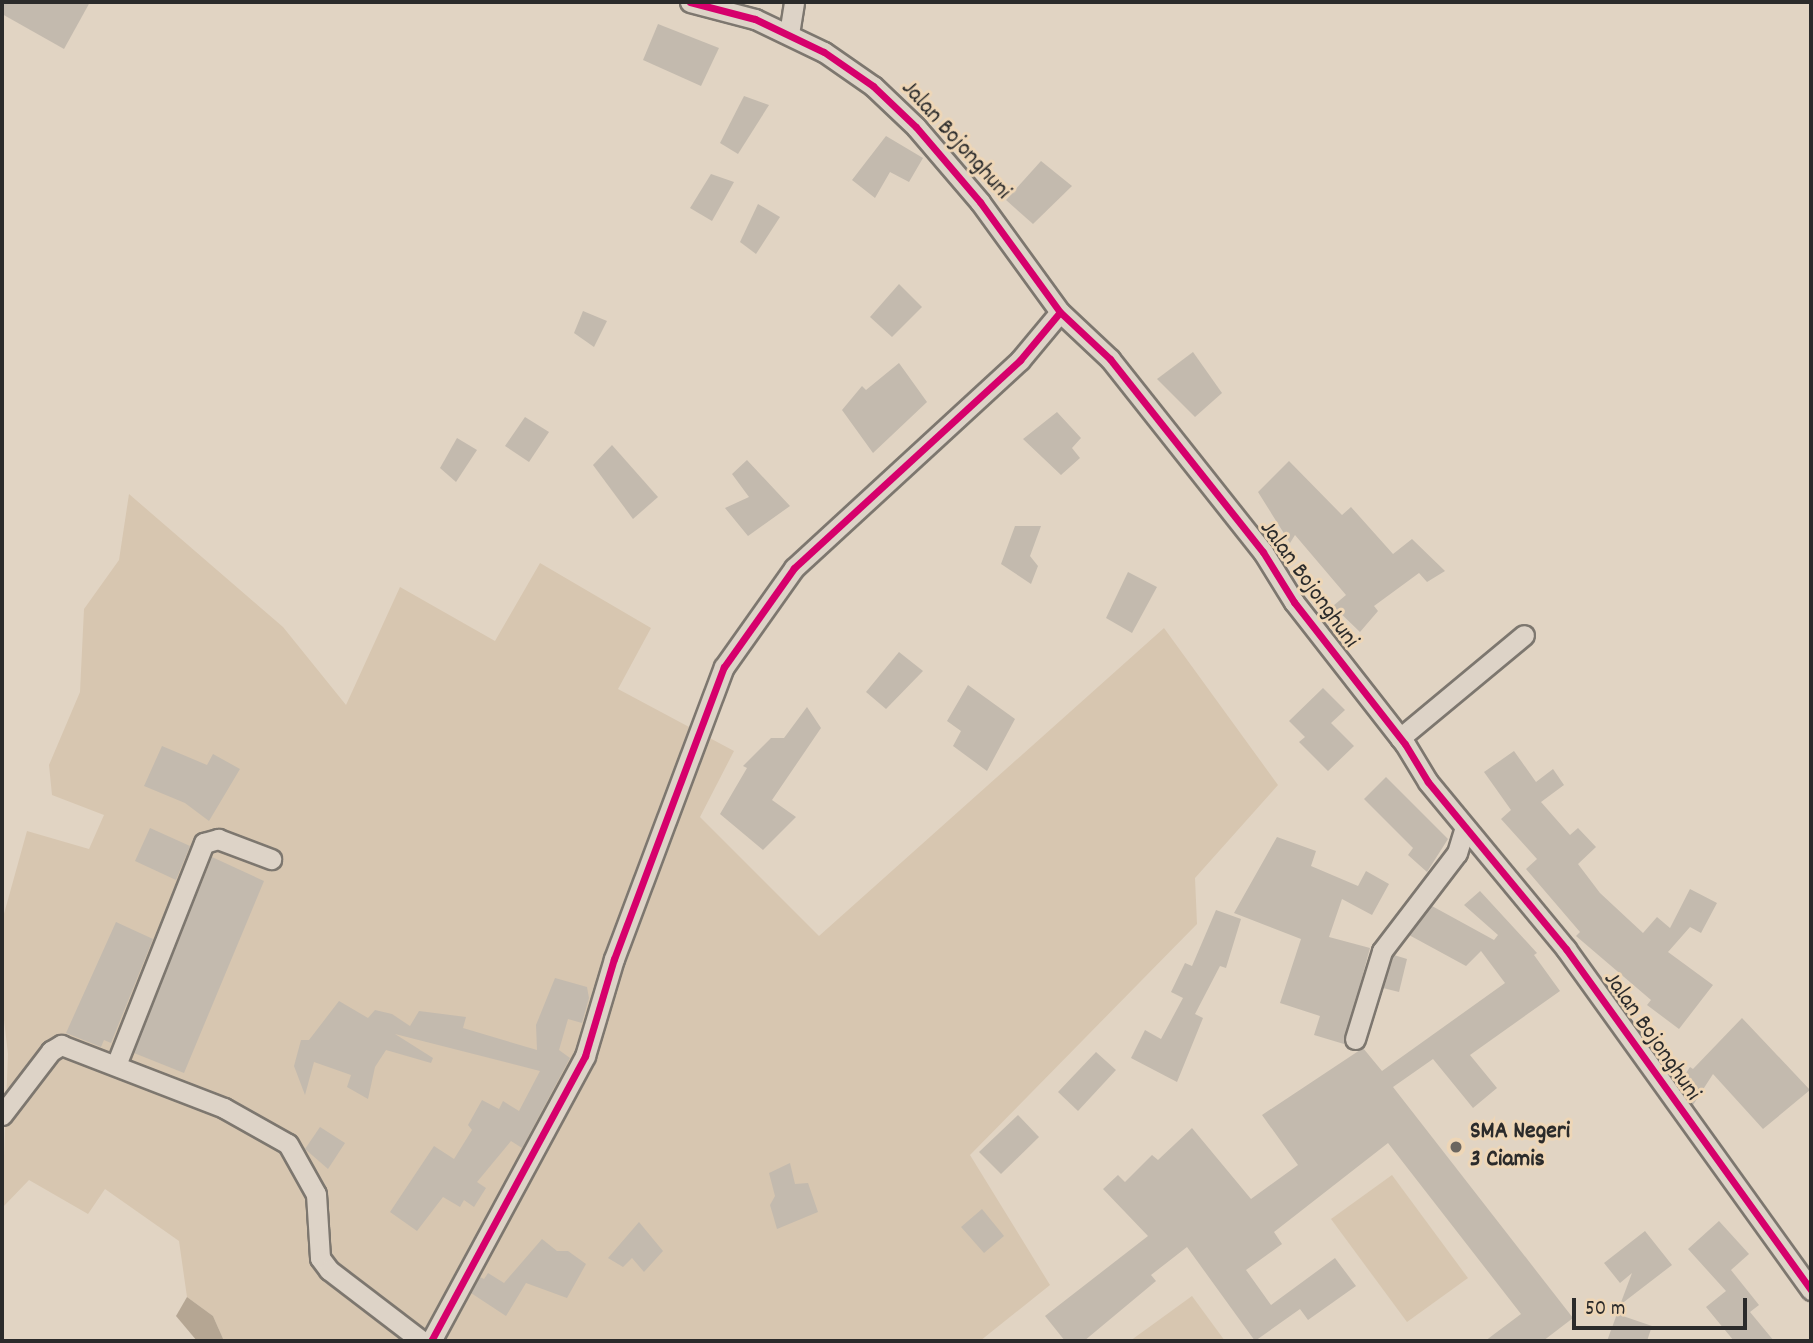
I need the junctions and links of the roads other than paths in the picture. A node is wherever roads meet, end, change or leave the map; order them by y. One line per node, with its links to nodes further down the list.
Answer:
1 (690, 2): 3 (street, Jalan Bojonghuni)
2 (794, 2): 3 (street)
3 (789, 34): 4 (street, Jalan Bojonghuni)
4 (1060, 312): 6 (street, Jalan Bojonghuni); 14 (street)
5 (1524, 635): 6 (street)
6 (1400, 738): 7 (street, Jalan Bojonghuni)
7 (1465, 827): 9 (street); 12 (street, Jalan Bojonghuni)
8 (271, 859): 10 (street)
9 (1355, 1039)
10 (116, 1065): 11 (street); 13 (street)
11 (2, 1115)
12 (1811, 1290)
13 (422, 1341)
14 (431, 1341)

